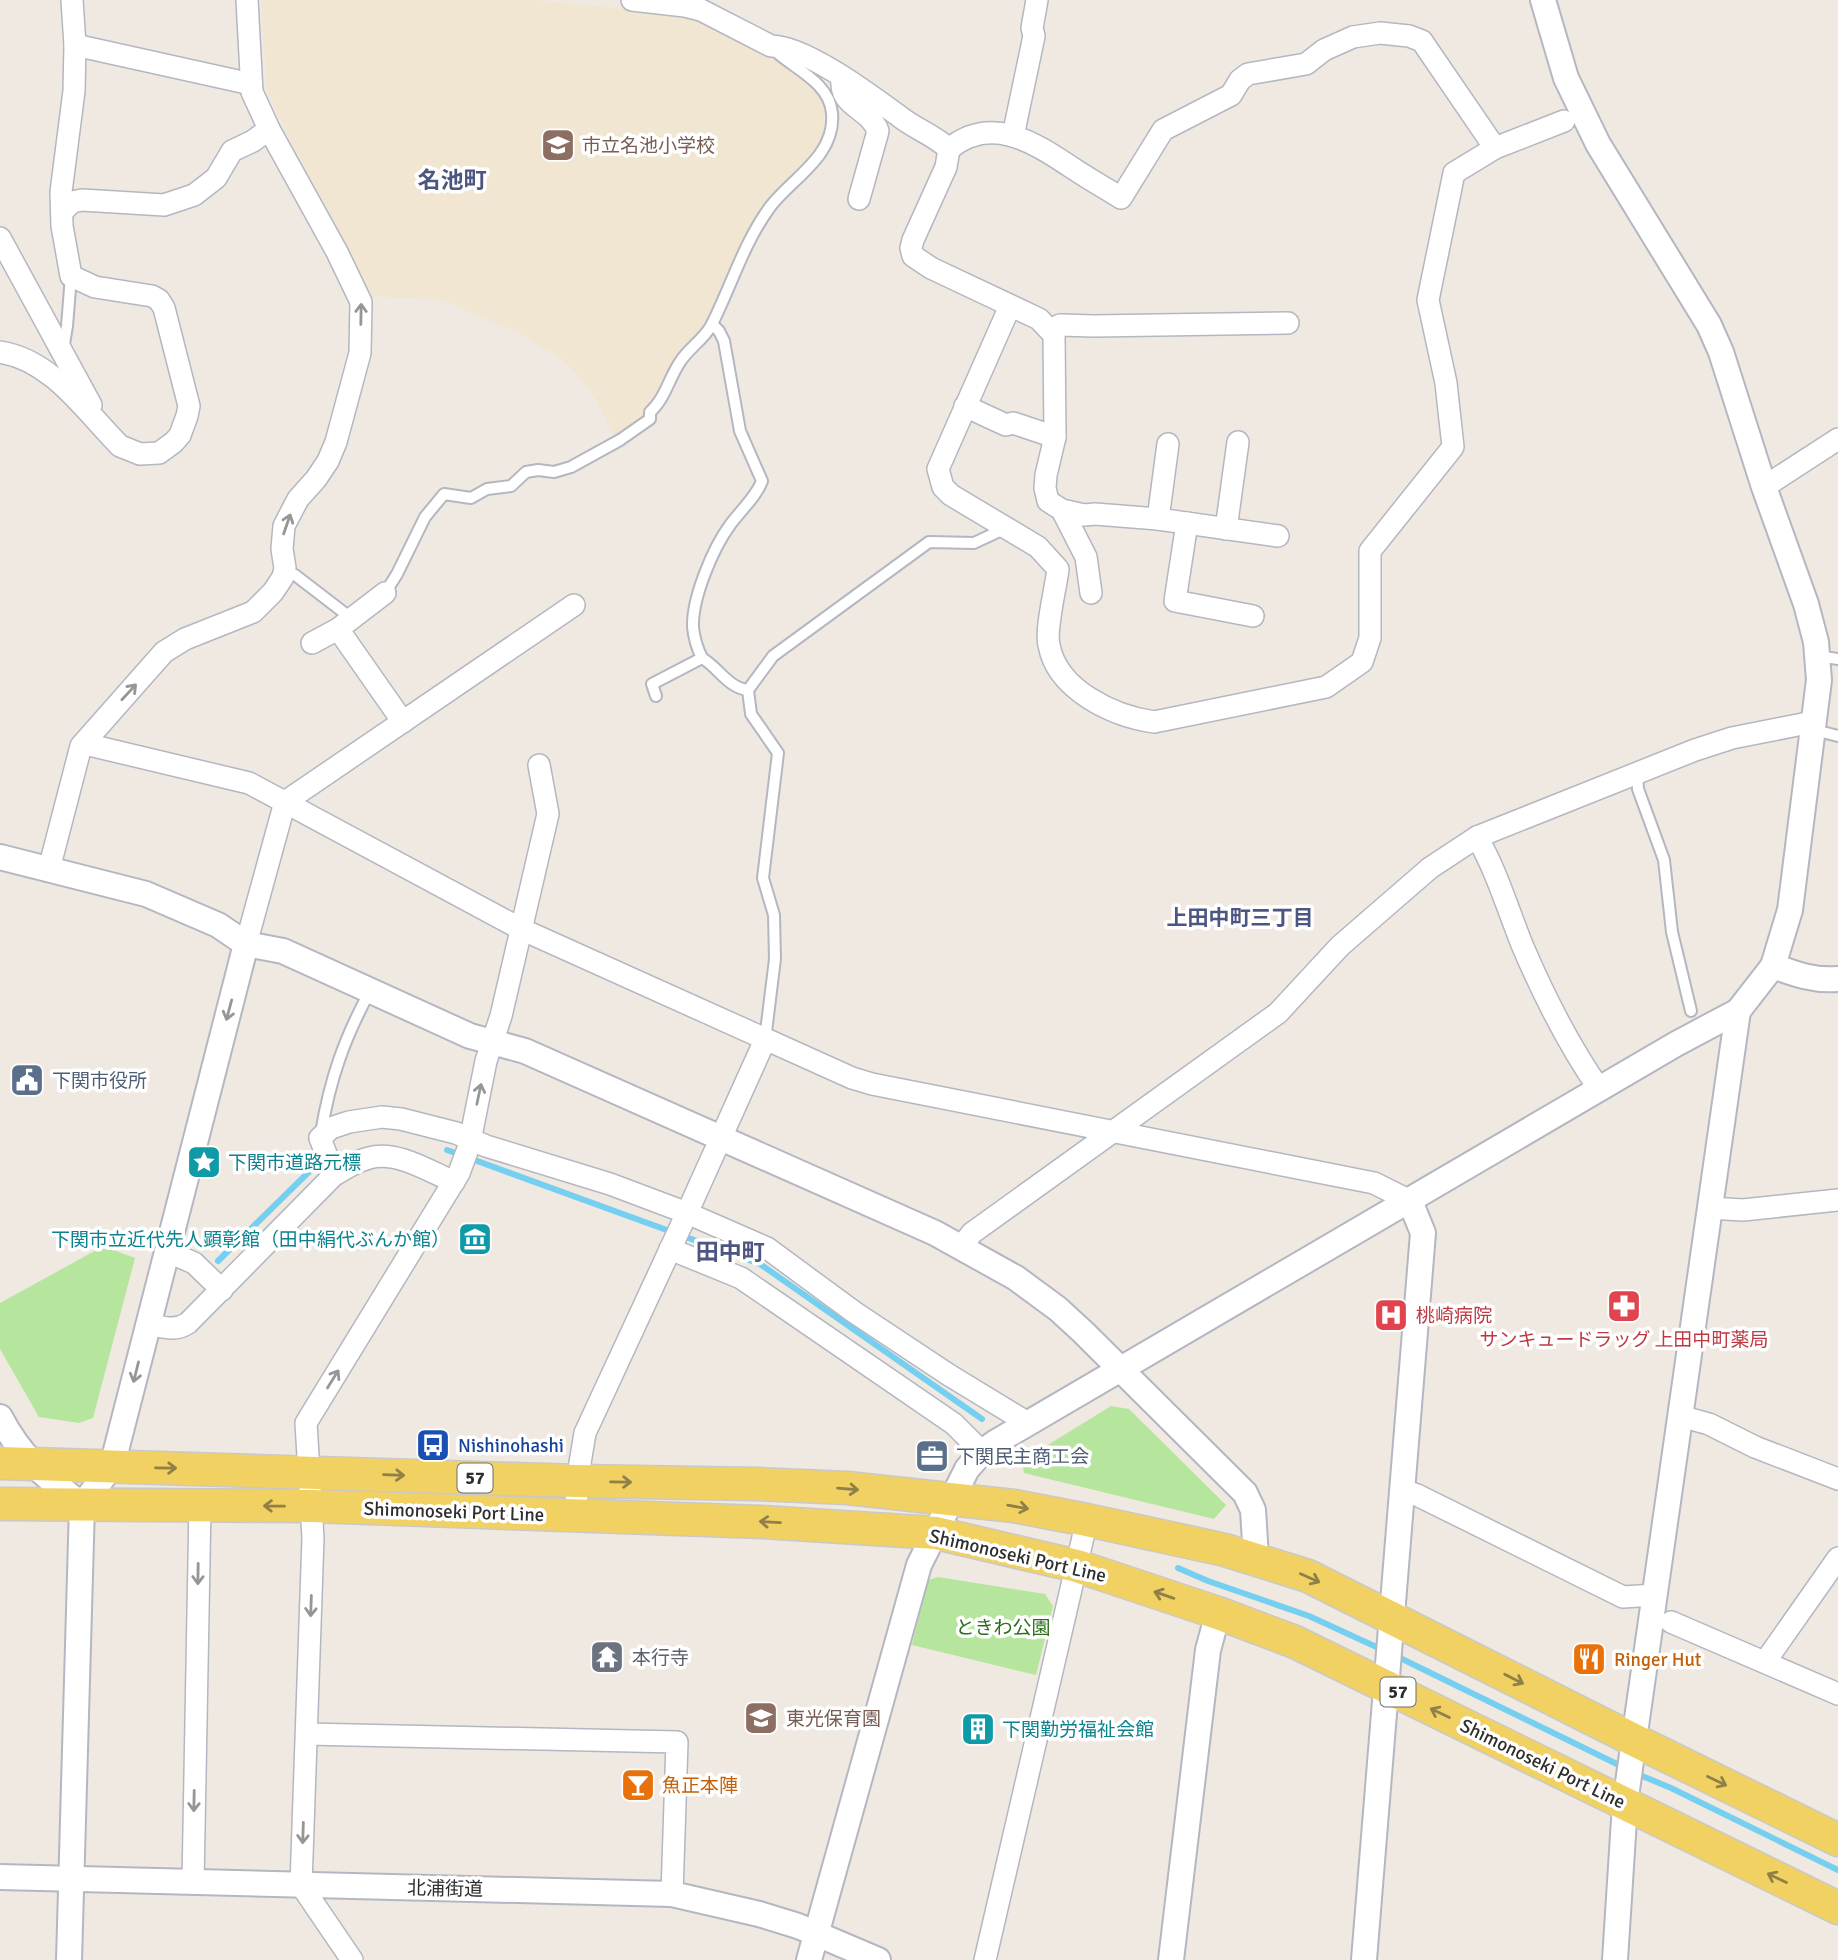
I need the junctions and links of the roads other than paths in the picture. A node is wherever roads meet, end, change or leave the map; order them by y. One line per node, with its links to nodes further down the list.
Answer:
1 (72, 0): 6 (street)
2 (247, 0): 9 (street)
3 (632, 0): 7 (street)
4 (1037, 0): 12 (street)
5 (1543, 0): 31 (street)
6 (75, 45): 9 (street); 16 (street)
7 (771, 47): 8 (street); 21 (lane)
8 (842, 78): 14 (street); 15 (street)
9 (251, 84): 11 (street)
10 (1564, 121): 13 (street)
11 (269, 129): 16 (street); 38 (street, one-way to 11)
12 (1013, 136): 13 (street); 14 (street)
13 (1495, 148): 35 (street)
14 (949, 149): 19 (street)
15 (859, 200)
16 (62, 212): 18 (street)
17 (0, 238): 24 (street)
18 (71, 276): 24 (lane); 26 (street)
19 (1010, 306): 22 (street); 25 (street)
20 (1288, 323): 22 (street)
21 (712, 324): 39 (lane); 45 (lane)
22 (1051, 330): 27 (street)
23 (0, 352): 26 (street)
24 (62, 354): 26 (street)
25 (965, 406): 27 (street); 35 (street)
26 (106, 431)
27 (1055, 437): 32 (street)
28 (1838, 439): 31 (street)
29 (1238, 442): 36 (street)
30 (1168, 444): 33 (street)
31 (1764, 487): 46 (street)
32 (1062, 510): 33 (street); 40 (street)
33 (1158, 519): 34 (street)
34 (1187, 523): 36 (street); 42 (street)
35 (1007, 528): 47 (lane)
36 (1226, 529): 37 (street)
37 (1278, 536)
38 (284, 573): 43 (lane); 52 (street, one-way to 38)
39 (385, 593): 43 (street)
40 (1091, 593)
41 (574, 605): 49 (street)
42 (1253, 616)
43 (345, 623): 44 (street); 49 (street)
44 (312, 643)
45 (702, 658): 47 (lane); 48 (lane)
46 (1828, 658): 50 (street)
47 (748, 690): 66 (lane)
48 (656, 696)
49 (403, 722): 55 (street)
50 (1812, 726): 51 (lane); 54 (street); 61 (street)
51 (1838, 736)
52 (85, 744): 55 (street); 58 (street)
53 (539, 765): 59 (street)
54 (1637, 774): 56 (street); 65 (lane)
55 (285, 802): 59 (street); 60 (street)
56 (1477, 837): 68 (street); 69 (street)
57 (0, 857): 58 (street)
58 (49, 869): 60 (street)
59 (521, 929): 66 (street); 67 (street)
60 (246, 944): 63 (street); 81 (street, one-way to 81)
61 (1773, 966): 62 (street); 64 (street)
62 (1838, 979)
63 (370, 991): 67 (street); 70 (lane)
64 (1738, 1011): 68 (street); 77 (street)
65 (1691, 1012)
66 (765, 1040): 69 (street); 71 (street)
67 (492, 1043): 71 (street); 72 (street, one-way to 67)
68 (1600, 1090): 76 (street)
69 (1113, 1131): 76 (street); 80 (street)
70 (320, 1138): 72 (street); 73 (street)
71 (720, 1138): 78 (street); 80 (street)
72 (469, 1142): 74 (street); 78 (street)
73 (334, 1175): 74 (street); 82 (street)
74 (456, 1177): 91 (street, one-way to 74)
75 (1838, 1200): 77 (street)
76 (1410, 1201): 84 (street); 94 (street)
77 (1709, 1208): 85 (street)
78 (686, 1217): 79 (street); 87 (street)
79 (671, 1247): 88 (street); 93 (street)
80 (961, 1247): 84 (street)
81 (166, 1251): 82 (street); 83 (street)
82 (222, 1290): 83 (street)
83 (147, 1324): 90 (street, one-way to 90)
84 (1118, 1369): 87 (street); 103 (street)
85 (1679, 1416): 92 (street); 106 (street)
86 (0, 1417): 89 (street)
87 (1028, 1423): 88 (street)
88 (982, 1452): 95 (street)
89 (15, 1463): 90 (main road, Shimonoseki Port Line / 57); 97 (street)
90 (112, 1466): 91 (main road, Shimonoseki Port Line / 57, one-way to 91); 97 (street)
91 (309, 1472): 93 (main road, Shimonoseki Port Line / 57, one-way to 93); 99 (street)
92 (1838, 1479)
93 (577, 1481): 95 (main road, Shimonoseki Port Line / 57, one-way to 95); 100 (street)
94 (1402, 1490): 106 (street); 109 (street)
95 (951, 1498): 101 (main road, Shimonoseki Port Line / 57, one-way to 101); 102 (street)
96 (0, 1504): 97 (main road, Shimonoseki Port Line / 57)
97 (82, 1504): 98 (main road, Shimonoseki Port Line / 57); 117 (street)
98 (200, 1505): 99 (main road, Shimonoseki Port Line / 57, one-way to 98); 118 (street, one-way to 118)
99 (312, 1506): 100 (main road, Shimonoseki Port Line / 57); 113 (street, one-way to 113)
100 (576, 1516): 102 (main road, Shimonoseki Port Line / 57, one-way to 100)
101 (1087, 1520): 103 (main road, Shimonoseki Port Line / 57); 105 (street)
102 (936, 1533): 105 (main road, Shimonoseki Port Line / 57); 122 (street)
103 (1256, 1558): 109 (main road, Shimonoseki Port Line / 57, one-way to 109)
104 (1838, 1558): 110 (street)
105 (1077, 1566): 107 (main road, Shimonoseki Port Line / 57, one-way to 105); 127 (street)
106 (1655, 1595): 114 (street)
107 (1218, 1613): 111 (main road, Shimonoseki Port Line / 57); 128 (street)
108 (1671, 1622): 110 (street)
109 (1392, 1626): 111 (street); 114 (main road, Shimonoseki Port Line / 57, one-way to 114)
110 (1765, 1662): 112 (street)
111 (1386, 1679): 114 (main road, Shimonoseki Port Line / 57, one-way to 111); 129 (street)
112 (1838, 1694)
113 (307, 1734): 119 (street, one-way to 119); 120 (street)
114 (1630, 1771): 115 (main road, Shimonoseki Port Line / 57, one-way to 115); 121 (main road, Shimonoseki Port Line / 57, one-way to 114); 130 (street)
115 (1838, 1840)
116 (0, 1877): 117 (street, 北浦街道)
117 (71, 1878): 118 (street, 北浦街道); 123 (street)
118 (192, 1883): 119 (street, 北浦街道)
119 (301, 1885): 120 (street, 北浦街道); 124 (street)
120 (672, 1894): 122 (street, 北浦街道)
121 (1838, 1908)
122 (816, 1934): 125 (street); 126 (street, 北浦街道)
123 (69, 1960)
124 (352, 1960)
125 (809, 1960)
126 (878, 1960)
127 (985, 1960)
128 (1171, 1960)
129 (1364, 1960)
130 (1615, 1960)

